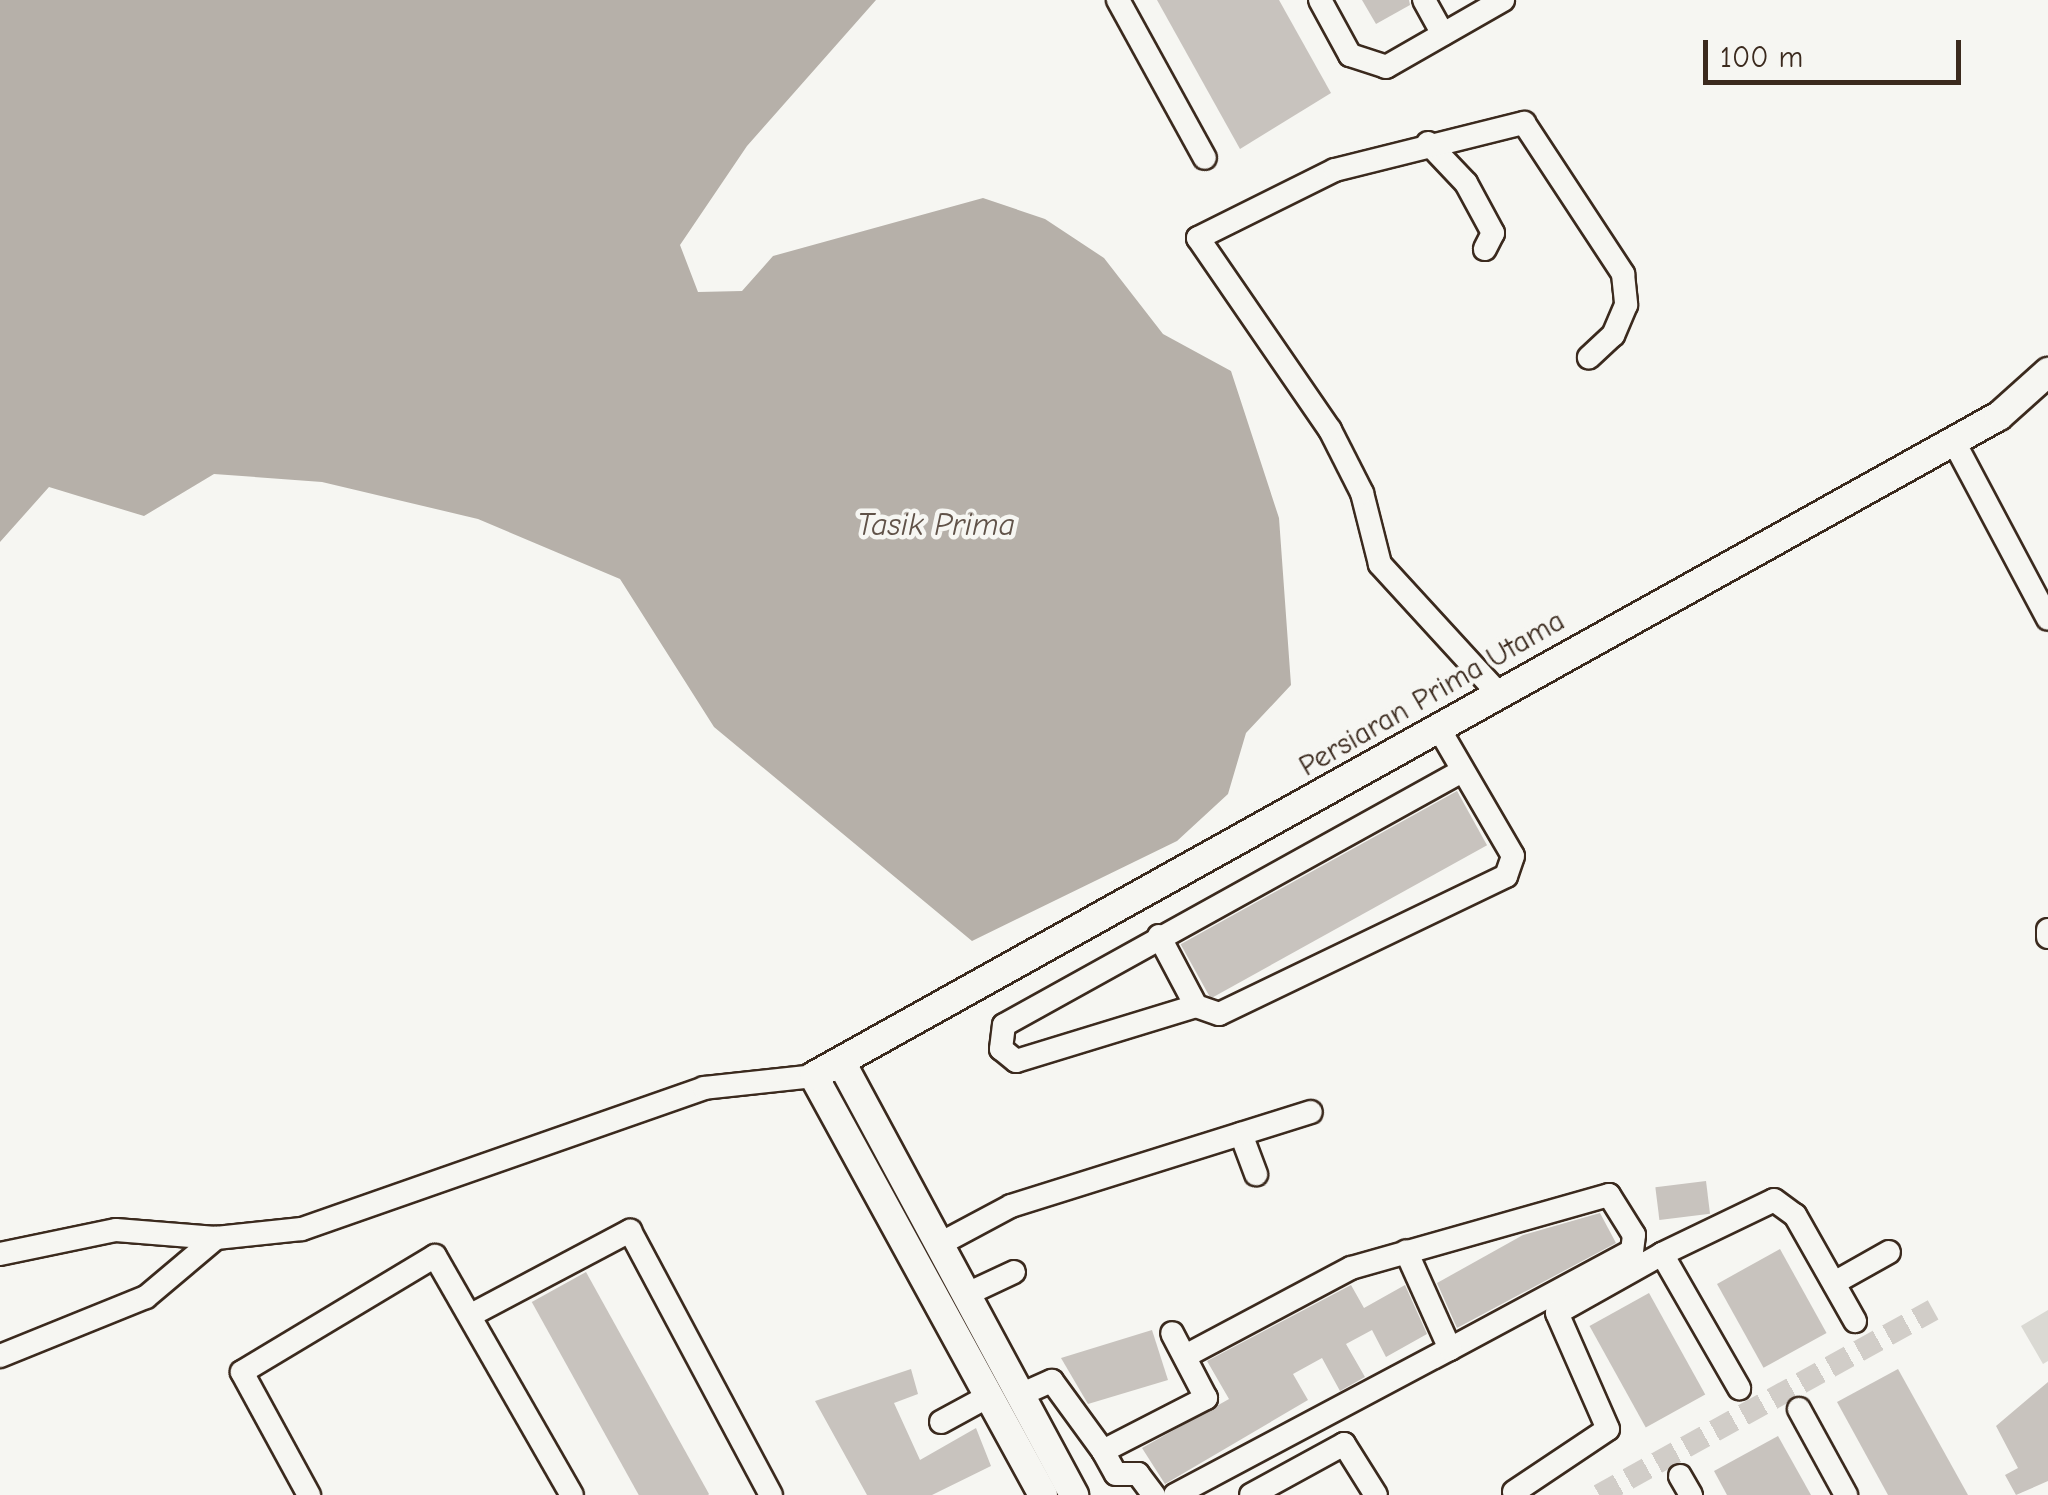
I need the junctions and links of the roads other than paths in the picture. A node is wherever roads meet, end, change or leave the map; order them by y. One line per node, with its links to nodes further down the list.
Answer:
1 (1118, 0): 7 (street)
2 (1320, 0): 5 (street)
3 (1424, 0): 5 (street)
4 (1503, 0): 5 (street)
5 (1442, 34)
6 (1428, 142): 8 (street); 9 (street); 13 (street)
7 (1205, 158)
8 (1484, 249)
9 (1589, 357)
10 (2048, 372): 11 (main road, Persiaran Prima Utama)
11 (1954, 442): 12 (street); 13 (main road, Persiaran Prima Utama)
12 (2048, 620)
13 (1498, 693): 14 (main road, Persiaran Prima Utama)
14 (1438, 727): 15 (street); 18 (main road, Persiaran Prima Utama)
15 (1462, 771): 16 (street); 17 (street)
16 (1159, 936): 17 (street); 17 (street)
17 (1196, 1006)
18 (840, 1062): 19 (main road, Persiaran Prima Utama); 24 (main road)
19 (814, 1076): 23 (street); 40 (main road)
20 (1311, 1112): 21 (street)
21 (1241, 1134): 22 (street); 24 (street)
22 (1256, 1174)
23 (216, 1238): 27 (street); 37 (street)
24 (938, 1245): 31 (main road)
25 (1406, 1252): 35 (street); 35 (street); 36 (street)
26 (1889, 1252): 30 (street)
27 (0, 1254)
28 (1662, 1254): 30 (street); 38 (street); 45 (street)
29 (1014, 1272): 31 (street)
30 (1834, 1283): 33 (street)
31 (966, 1295): 39 (main road)
32 (473, 1314): 46 (street); 47 (street); 48 (street)
33 (1855, 1322)
34 (1172, 1333): 36 (street)
35 (1450, 1349): 53 (street)
36 (1189, 1354): 43 (street)
37 (0, 1356)
38 (1739, 1388)
39 (1020, 1395): 40 (main road); 43 (street); 51 (main road)
40 (991, 1403): 42 (street); 44 (main road)
41 (1799, 1409): 56 (street)
42 (941, 1422)
43 (1103, 1452): 52 (street)
44 (1020, 1455): 49 (main road); 50 (main road)
45 (1513, 1494)
46 (309, 1495)
47 (572, 1495)
48 (771, 1495)
49 (1022, 1495)
50 (1043, 1495)
51 (1074, 1495)
52 (1154, 1495)
53 (1175, 1495)
54 (1251, 1495): 55 (street)
55 (1376, 1495)
56 (1846, 1495)

